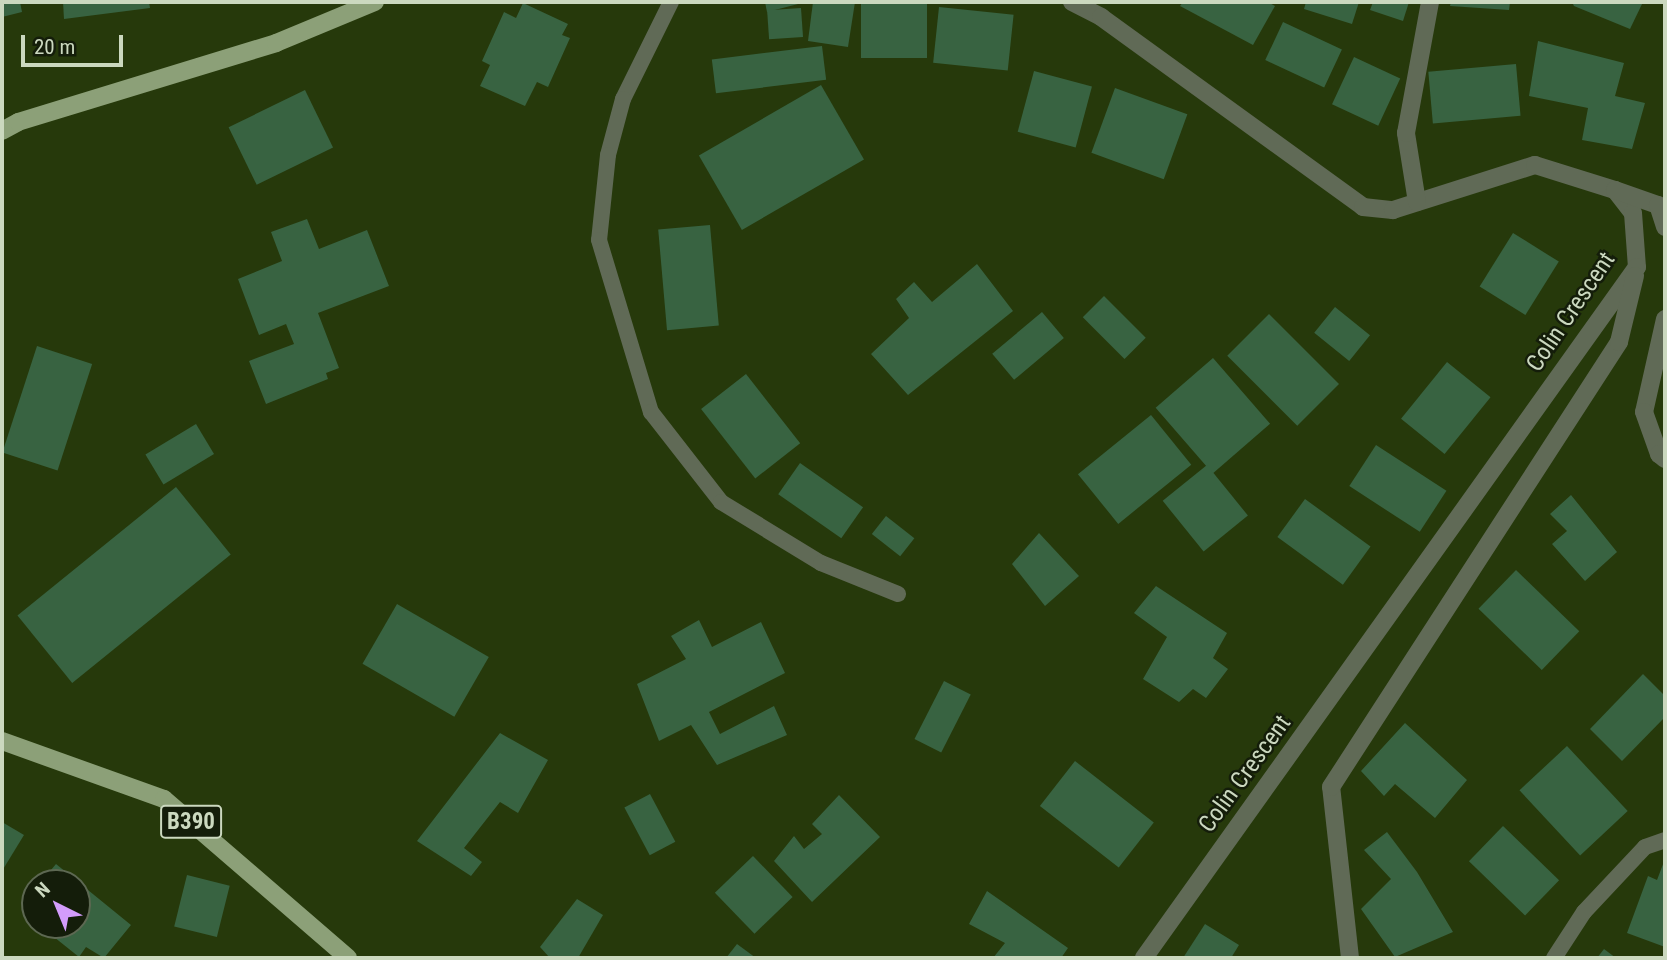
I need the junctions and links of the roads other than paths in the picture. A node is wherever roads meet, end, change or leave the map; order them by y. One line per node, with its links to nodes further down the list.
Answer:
1 (375, 2): 5 (main road)
2 (671, 2): 12 (lane)
3 (1072, 2): 7 (street)
4 (1430, 2): 7 (street)
5 (2, 131)
6 (1615, 190): 7 (street); 8 (street); 9 (street, Colin Crescent)
7 (1418, 202)
8 (1665, 227)
9 (1637, 267): 15 (street); 17 (street, Colin Crescent)
10 (1665, 319): 11 (street)
11 (1665, 459)
12 (898, 594)
13 (2, 741): 16 (main road, B390)
14 (1665, 840): 18 (lane)
15 (1352, 957)
16 (348, 958)
17 (1144, 958)
18 (1554, 958)

